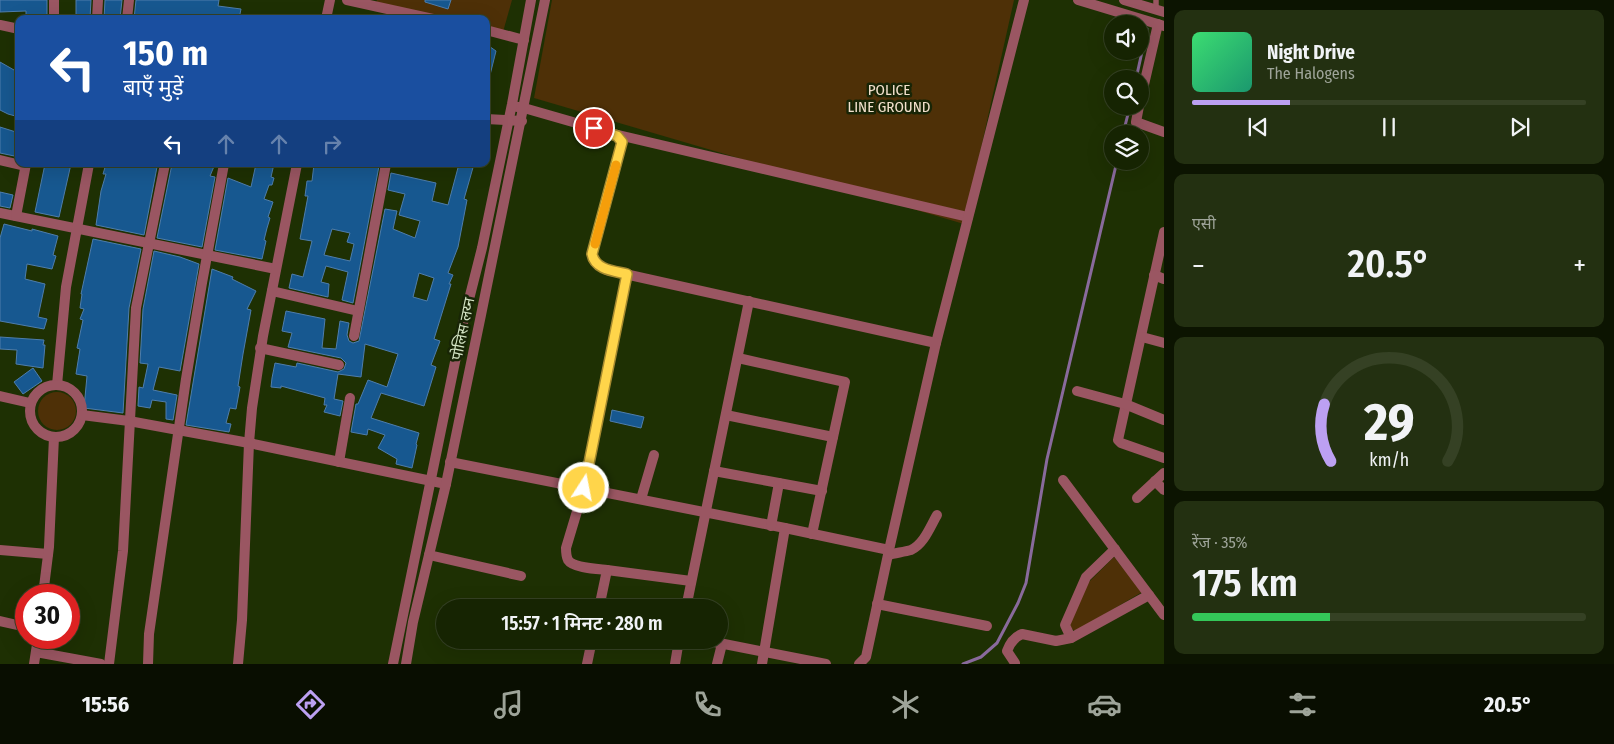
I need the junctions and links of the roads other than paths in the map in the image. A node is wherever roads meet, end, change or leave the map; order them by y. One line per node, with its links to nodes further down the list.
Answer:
1 (54, 0): 12 (street)
2 (98, 0): 13 (street)
3 (129, 0): 14 (street)
4 (330, 0): 15 (street)
5 (347, 0): 16 (street)
6 (531, 0): 21 (street)
7 (545, 0): 24 (street, पोलिस लय्न)
8 (1024, 0): 41 (street)
9 (1078, 0): 18 (street)
10 (1124, 0): 11 (street)
11 (1159, 7)
12 (54, 15)
13 (97, 15)
14 (127, 15)
15 (327, 15)
16 (415, 15)
17 (0, 25): 19 (street)
18 (1161, 25): 22 (street)
19 (15, 28)
20 (490, 31): 21 (street)
21 (524, 40): 23 (street)
22 (1149, 70)
23 (512, 106): 24 (street); 27 (street)
24 (524, 108): 28 (street, पोलिस लय्न); 30 (street)
25 (1137, 115): 29 (street)
26 (490, 119): 27 (street)
27 (509, 120): 28 (street); 79 (street)
28 (522, 121): 76 (street, पोलिस लय्न)
29 (1164, 132)
30 (611, 133): 41 (street); 47 (street)
31 (0, 160): 32 (street)
32 (15, 163)
33 (26, 167): 40 (street)
34 (88, 167): 42 (street)
35 (164, 167): 44 (street)
36 (223, 167): 45 (street)
37 (297, 167): 46 (street)
38 (386, 167): 51 (street)
39 (0, 216): 40 (street)
40 (16, 216): 42 (street)
41 (968, 217): 54 (street)
42 (77, 228): 44 (street); 59 (street)
43 (1163, 240): 48 (street)
44 (149, 244): 45 (street); 68 (street)
45 (207, 254): 46 (street); 69 (street)
46 (276, 269): 49 (street)
47 (627, 274): 50 (street); 84 (street)
48 (1159, 277): 53 (street)
49 (272, 291): 51 (street); 56 (street)
50 (750, 301): 54 (street); 57 (street)
51 (358, 310): 52 (street)
52 (354, 336)
53 (1142, 337): 55 (street); 64 (street)
54 (936, 343): 96 (street)
55 (1164, 343)
56 (260, 348): 58 (street); 72 (street)
57 (738, 358): 66 (street); 71 (street)
58 (339, 365)
59 (57, 385): 63 (street); 65 (street)
60 (1077, 391): 64 (street)
61 (0, 396): 63 (street)
62 (350, 398): 75 (street)
63 (30, 403): 70 (street)
64 (1125, 404): 67 (street); 74 (street)
65 (82, 415): 68 (street); 70 (street)
66 (726, 415): 71 (street); 77 (street)
67 (1164, 420)
68 (129, 421): 69 (street); 122 (street)
69 (179, 431): 72 (street); 123 (street)
70 (54, 437): 97 (street)
71 (833, 437): 86 (street)
72 (249, 443): 75 (street); 124 (street)
73 (654, 455): 88 (street)
74 (1164, 458)
75 (340, 462): 79 (street)
76 (450, 462): 83 (street, पोलिस लय्न); 84 (street)
77 (714, 470): 82 (street); 89 (street)
78 (1164, 474): 81 (street)
79 (430, 480): 83 (street); 125 (street)
80 (1063, 480): 94 (street)
81 (1155, 480): 85 (street); 87 (street)
82 (779, 483): 86 (street); 91 (street)
83 (446, 484): 98 (street, पोलिस लय्न)
84 (584, 488): 88 (street); 99 (street)
85 (1164, 490)
86 (822, 491): 93 (street)
87 (1137, 498)
88 (641, 499): 89 (street)
89 (706, 513): 91 (street); 101 (street)
90 (937, 515): 96 (street)
91 (771, 526): 92 (street)
92 (785, 528): 93 (street); 118 (street)
93 (812, 534): 96 (street)
94 (1115, 549): 103 (street); 111 (street)
95 (0, 550): 97 (street)
96 (888, 552): 106 (street)
97 (48, 554): 102 (street)
98 (429, 555): 100 (street); 126 (street, पोलिस लय्न)
99 (607, 570): 101 (street); 104 (street)
100 (522, 576)
101 (691, 581): 105 (street)
102 (44, 584)
103 (1149, 595): 107 (street); 111 (street)
104 (601, 599)
105 (688, 599)
106 (878, 604): 110 (street); 132 (street)
107 (1164, 615)
108 (0, 621): 109 (street)
109 (15, 624)
110 (987, 626)
111 (1071, 638): 133 (street)
112 (728, 645): 118 (street)
113 (36, 649): 117 (street)
114 (590, 649): 127 (street)
115 (678, 649): 128 (street)
116 (721, 649): 129 (street)
117 (36, 652): 119 (street); 120 (street)
118 (764, 652): 130 (street); 131 (street)
119 (89, 663): 121 (street)
120 (34, 664)
121 (101, 664)
122 (109, 664)
123 (148, 664)
124 (238, 664)
125 (393, 664)
126 (406, 664)
127 (586, 664)
128 (675, 664)
129 (717, 664)
130 (762, 664)
131 (826, 664)
132 (859, 664)
133 (1015, 664)

